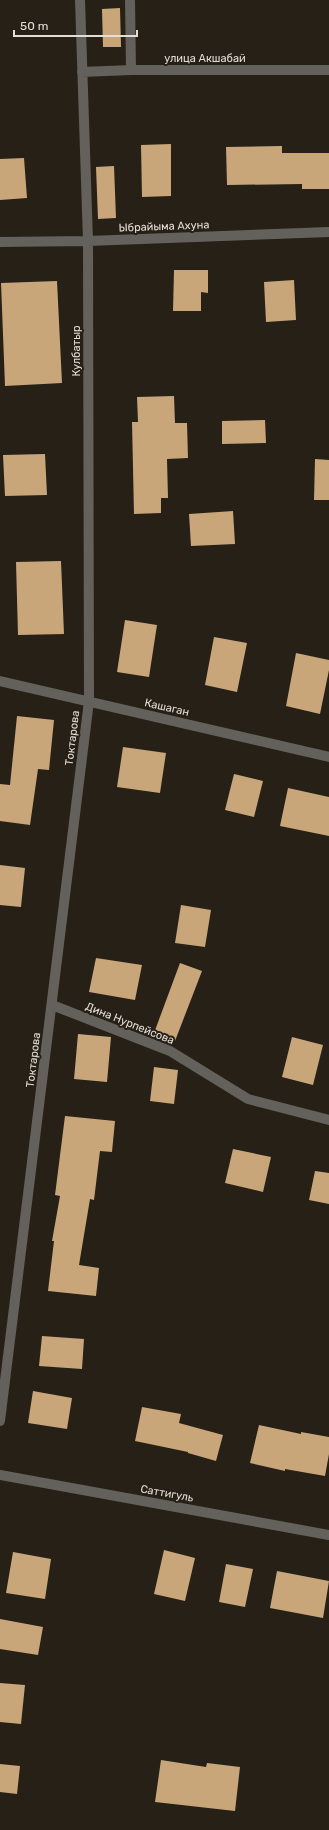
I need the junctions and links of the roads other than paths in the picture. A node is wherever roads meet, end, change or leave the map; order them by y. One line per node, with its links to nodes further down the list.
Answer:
1 (80, 0): 5 (street, Кулбатыр)
2 (130, 0): 3 (street)
3 (131, 70): 4 (street, улица Акшабай); 5 (street, улица Акшабай)
4 (329, 70)
5 (82, 72): 7 (street, Кулбатыр)
6 (329, 232): 7 (street, Ыбрайыма Ахуна)
7 (88, 241): 8 (street, Ыбрайыма Ахуна); 10 (street, Кулбатыр)
8 (0, 242)
9 (0, 680): 10 (street, Кашаган)
10 (89, 701): 11 (street, Кашаган); 12 (street, Токтарова)
11 (329, 757)
12 (52, 1005): 13 (street, Дина Нурпейсова); 14 (street, Токтарова)
13 (329, 1120)
14 (0, 1421)
15 (0, 1475): 16 (street, Саттигуль)
16 (329, 1535)

